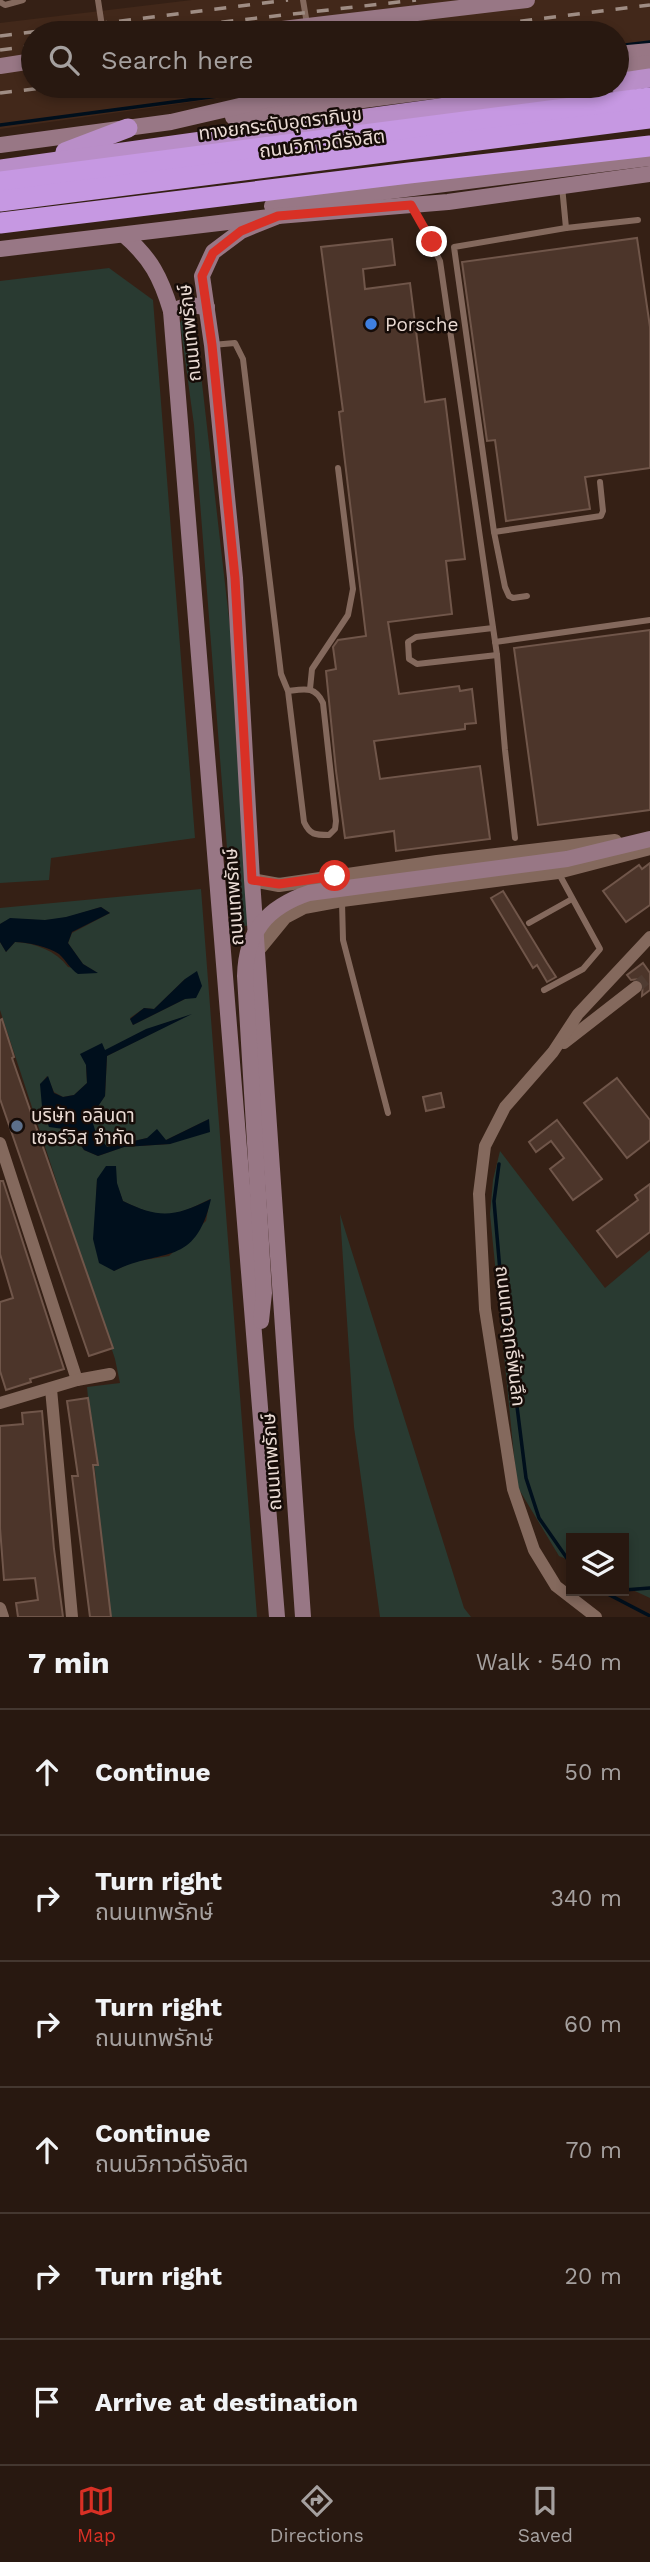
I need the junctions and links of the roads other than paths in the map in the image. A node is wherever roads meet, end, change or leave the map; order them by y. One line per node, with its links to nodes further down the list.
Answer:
1 (23, 0): 5 (lane)
2 (99, 0): 6 (lane)
3 (303, 0): 7 (lane)
4 (516, 1): 8 (main road)
5 (0, 2)
6 (102, 21)
7 (306, 21)
8 (349, 21)
9 (650, 51): 10 (main road)
10 (629, 53)
11 (21, 63): 13 (main road)
12 (650, 63): 14 (main road)
13 (0, 66)
14 (629, 66)
15 (650, 78): 16 (highway)
16 (629, 81)
17 (281, 98): 21 (main road)
18 (380, 98): 21 (main road)
19 (511, 98): 28 (highway, ถนนวิภาวดีรังสิต)
20 (650, 98): 31 (highway, ทางยกระดับอุตราภิมุข)
21 (171, 122): 23 (main road)
22 (646, 123): 27 (highway); 33 (highway); 35 (highway, ถนนวิภาวดีรังสิต)
23 (128, 128): 24 (main road); 28 (highway)
24 (0, 145)
25 (650, 146): 27 (highway)
26 (650, 158): 41 (main road)
27 (514, 162): 38 (highway)
28 (35, 164): 29 (highway, ถนนวิภาวดีรังสิต)
29 (0, 169)
30 (650, 174): 32 (main road)
31 (0, 182)
32 (561, 184): 34 (main road); 39 (lane)
33 (0, 201)
34 (411, 205): 36 (main road); 51 (lane)
35 (0, 208)
36 (278, 216): 40 (main road); 43 (main road, ถนนเทพรักษ์)
37 (638, 220): 39 (lane)
38 (0, 223)
39 (566, 228): 48 (lane)
40 (124, 235): 41 (main road); 44 (main road, ถนนเทพรักษ์)
41 (87, 240): 42 (main road)
42 (0, 249)
43 (207, 307): 44 (main road); 45 (main road, ถนนเทพรักษ์)
44 (171, 311): 73 (main road, ถนนเทพรักษ์)
45 (212, 345): 55 (lane); 60 (main road, ถนนเทพรักษ์)
46 (338, 468): 54 (lane)
47 (600, 482): 48 (lane)
48 (494, 531): 49 (lane)
49 (527, 596)
50 (650, 620): 52 (lane)
51 (493, 628): 52 (lane); 53 (lane)
52 (495, 642): 53 (lane)
53 (497, 655): 56 (lane)
54 (310, 689): 55 (lane); 55 (lane)
55 (288, 691)
56 (515, 838)
57 (650, 838): 59 (main road); 61 (street)
58 (650, 848): 59 (street)
59 (563, 866): 62 (lane); 63 (street); 73 (main road)
60 (252, 880): 61 (street); 67 (main road, ถนนเทพรักษ์)
61 (295, 882): 64 (street)
62 (572, 899): 65 (lane); 69 (lane)
63 (342, 900): 64 (street); 71 (lane)
64 (304, 907): 67 (street)
65 (529, 923)
66 (650, 937): 70 (street, ถนนเทวฤทธิ์พันลึก)
67 (258, 950): 82 (main road, ถนนเทพรักษ์)
68 (636, 987): 70 (street, ถนนเทวฤทธิ์พันลึก)
69 (544, 990)
70 (553, 1052): 83 (street, ถนนเทวฤทธิ์พันลึก)
71 (387, 1113)
72 (0, 1143): 75 (street)
73 (257, 1352): 81 (main road, ถนนเทพรักษ์)
74 (110, 1374): 75 (street)
75 (77, 1380): 76 (street)
76 (51, 1390): 77 (street); 80 (street)
77 (0, 1403)
78 (0, 1608): 79 (street)
79 (3, 1617)
80 (72, 1617)
81 (277, 1617)
82 (303, 1617)
83 (596, 1617)

